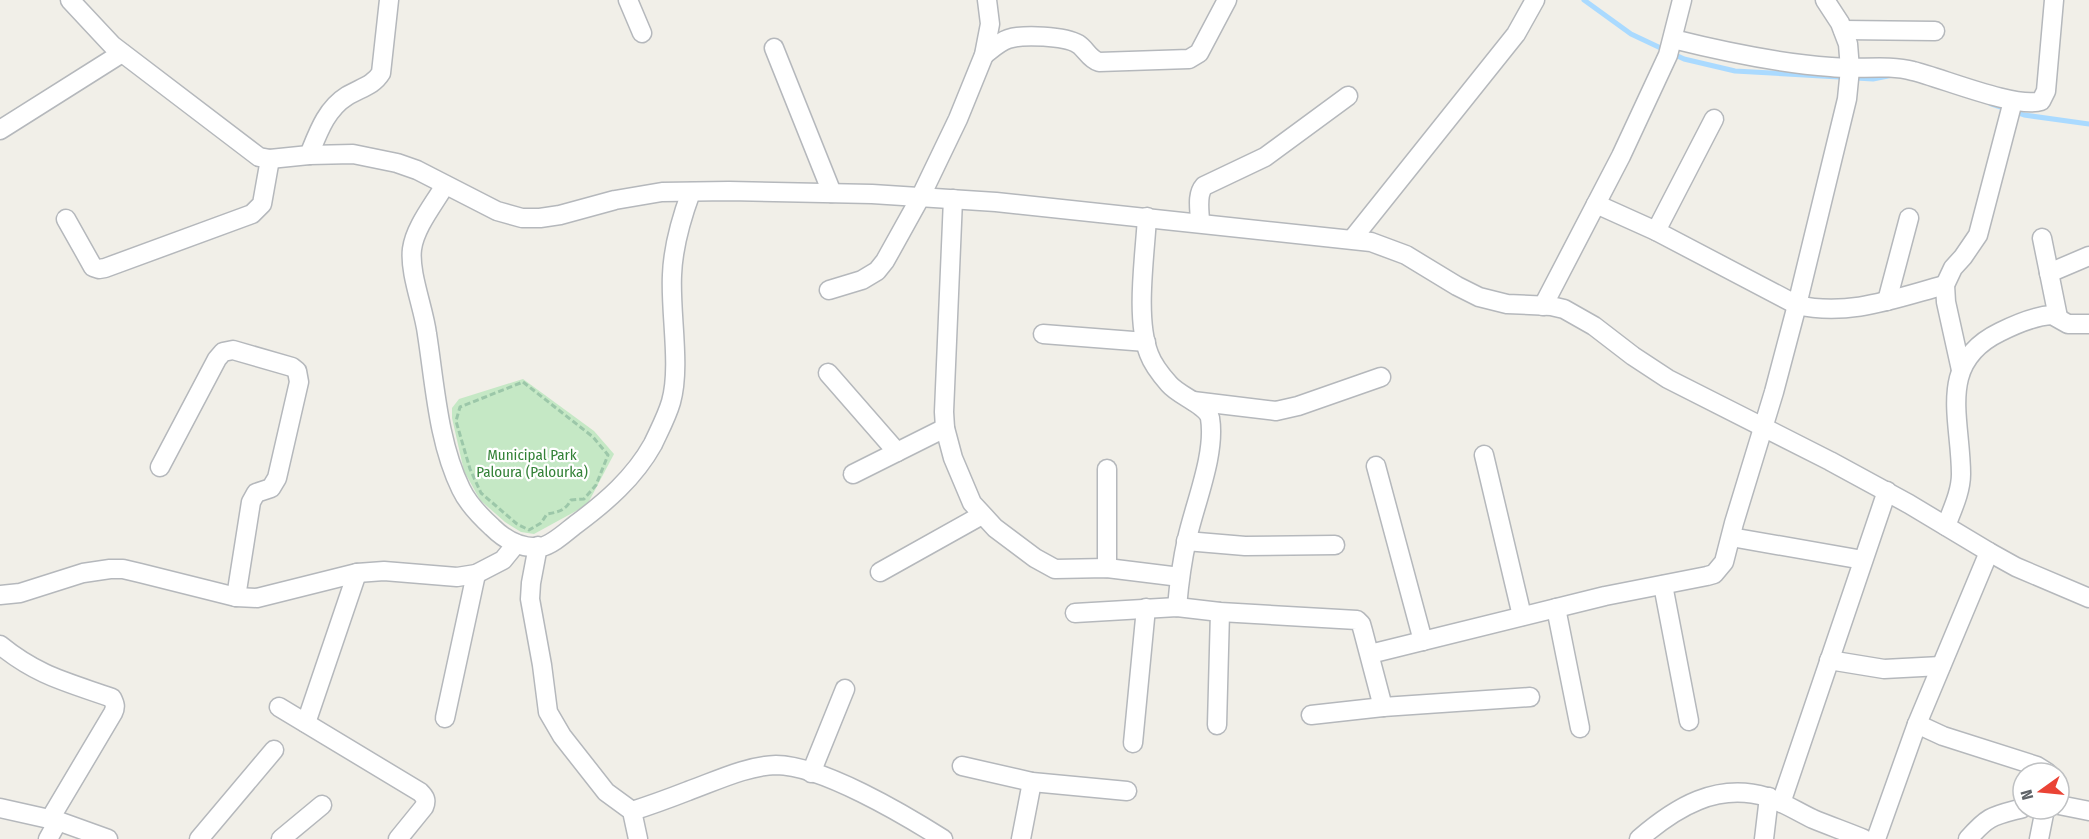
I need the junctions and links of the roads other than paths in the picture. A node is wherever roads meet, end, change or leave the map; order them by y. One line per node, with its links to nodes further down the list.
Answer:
1 (70, 0): 15 (street)
2 (388, 0): 22 (street)
3 (628, 0): 12 (street)
4 (987, 0): 16 (street)
5 (1227, 0): 16 (street)
6 (1535, 0): 35 (street)
7 (1682, 0): 13 (street)
8 (1825, 0): 10 (street)
9 (2054, 0): 19 (street)
10 (1843, 30): 11 (street); 17 (street)
11 (1935, 32)
12 (642, 33)
13 (1671, 46): 17 (street); 29 (street)
14 (774, 48): 26 (street)
15 (123, 53): 21 (street); 23 (street)
16 (984, 54): 27 (street)
17 (1850, 76): 19 (street); 42 (street)
18 (1348, 96): 33 (street)
19 (2012, 107): 39 (street)
20 (1714, 119): 34 (street)
21 (0, 130)
22 (309, 155): 23 (street); 24 (street)
23 (270, 159): 32 (street)
24 (445, 185): 25 (street); 65 (street)
25 (691, 192): 26 (street); 67 (street)
26 (832, 193): 27 (street)
27 (920, 198): 28 (street); 40 (street)
28 (953, 199): 30 (street); 53 (street)
29 (1596, 204): 34 (street); 43 (street)
30 (1147, 217): 33 (street); 47 (street)
31 (1909, 218): 41 (street)
32 (66, 219)
33 (1200, 223): 35 (street)
34 (1656, 231): 42 (street)
35 (1353, 238): 43 (street)
36 (2042, 238): 38 (street)
37 (2089, 256): 38 (street)
38 (2049, 273): 44 (street)
39 (1945, 285): 41 (street); 48 (street)
40 (829, 290)
41 (1887, 301): 42 (street)
42 (1797, 305): 52 (street)
43 (1543, 306): 52 (street)
44 (2058, 318): 45 (street); 48 (street)
45 (2089, 324)
46 (1042, 334): 47 (street)
47 (1146, 342): 51 (street)
48 (1961, 370): 62 (street)
49 (828, 373): 54 (street)
50 (1382, 377): 51 (street)
51 (1192, 401): 64 (street)
52 (1763, 425): 60 (street); 63 (street)
53 (945, 428): 54 (street); 61 (street)
54 (897, 452): 59 (street)
55 (1484, 455): 84 (street)
56 (1376, 466): 85 (street)
57 (160, 467): 77 (street)
58 (1107, 469): 70 (street)
59 (853, 474)
60 (1887, 491): 62 (street); 69 (street)
61 (982, 515): 70 (street); 71 (street)
62 (1946, 526): 68 (street)
63 (1731, 537): 69 (street); 75 (street)
64 (1186, 541): 66 (street); 74 (street)
65 (516, 544): 67 (street); 73 (street)
66 (1335, 545)
67 (538, 546): 111 (street)
68 (1989, 552): 78 (street); 89 (street)
69 (1863, 560): 88 (street)
70 (1107, 568): 74 (street)
71 (880, 572)
72 (357, 573): 73 (street); 77 (street); 97 (street)
73 (476, 574): 95 (street)
74 (1180, 578): 79 (street)
75 (1663, 585): 81 (street); 96 (street)
76 (0, 595): 77 (street)
77 (236, 597)
78 (2089, 598)
79 (1177, 607): 80 (street); 82 (street)
80 (1146, 608): 83 (street); 101 (street)
81 (1556, 608): 84 (street); 100 (street)
82 (1220, 612): 87 (street); 99 (street)
83 (1075, 614)
84 (1522, 616): 85 (street)
85 (1423, 641): 87 (street)
86 (0, 645): 115 (street)
87 (1370, 654): 93 (street)
88 (1829, 660): 89 (street); 108 (street)
89 (1941, 666): 98 (street)
90 (845, 689): 105 (street)
91 (1530, 697): 93 (street)
92 (279, 707): 97 (street)
93 (1383, 707): 94 (street)
94 (1311, 715)
95 (445, 718)
96 (1689, 721)
97 (306, 723): 122 (street)
98 (1917, 724): 103 (street); 129 (street)
99 (1217, 725)
100 (1580, 728)
101 (1133, 743)
102 (274, 750): 120 (street)
103 (2021, 761)
104 (962, 766): 106 (street)
105 (811, 773): 111 (street); 124 (street)
106 (1032, 782): 107 (street); 125 (street)
107 (1127, 791)
108 (1775, 800): 117 (street); 127 (street); 128 (street)
109 (322, 805): 121 (street)
110 (2071, 807): 112 (street)
111 (632, 811): 123 (street)
112 (2089, 811)
113 (2011, 812): 130 (street)
114 (3, 815): 115 (street)
115 (54, 820): 118 (street); 119 (street)
116 (2043, 821): 131 (street)
117 (1659, 830): 126 (street)
118 (48, 839)
119 (108, 839)
120 (199, 839)
121 (281, 839)
122 (398, 839)
123 (638, 839)
124 (943, 839)
125 (1021, 839)
126 (1639, 839)
127 (1764, 839)
128 (1864, 839)
129 (1876, 839)
130 (1968, 839)
131 (2039, 839)

